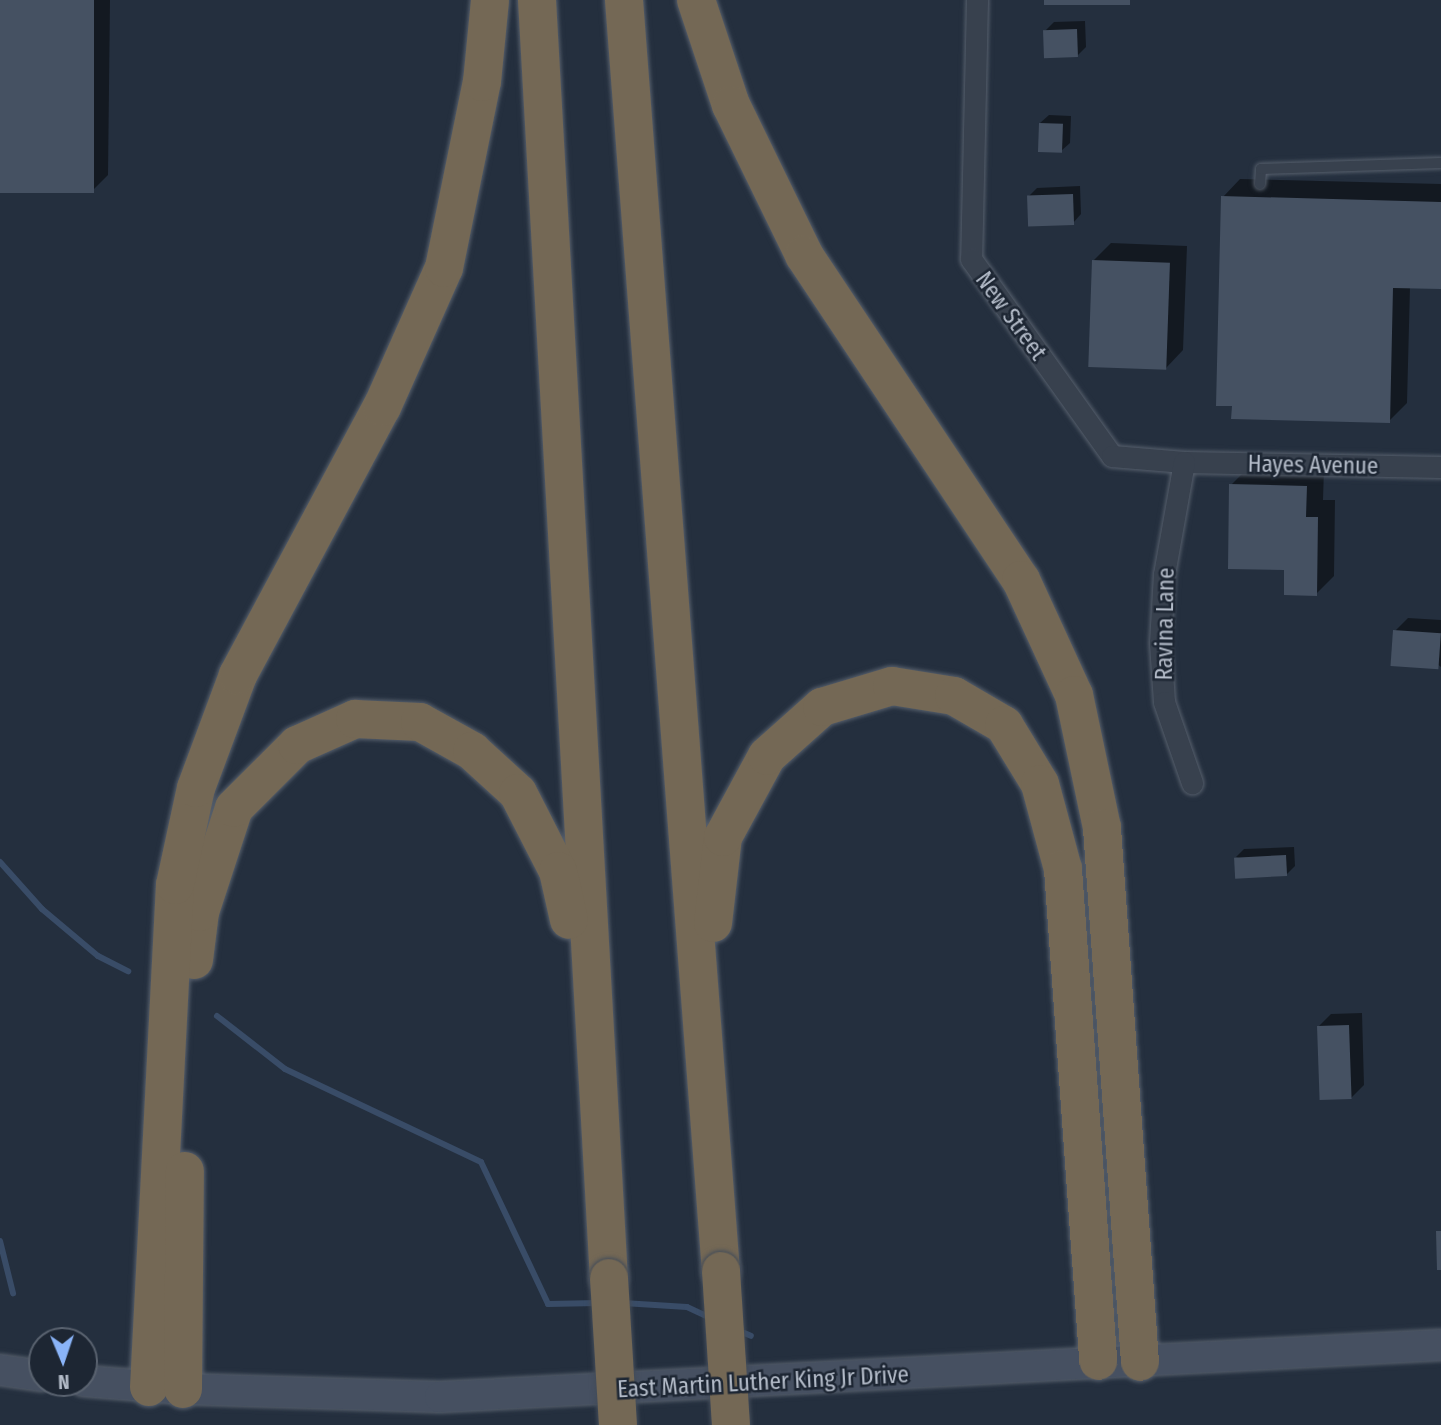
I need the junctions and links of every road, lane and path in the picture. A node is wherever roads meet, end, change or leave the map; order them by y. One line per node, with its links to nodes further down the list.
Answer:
1 (490, 0): 19 (highway)
2 (537, 0): 12 (highway)
3 (624, 0): 11 (highway)
4 (696, 0): 15 (highway)
5 (977, 0): 8 (street, New Street)
6 (1441, 163): 7 (lane)
7 (1260, 184)
8 (1184, 462): 9 (street, Hayes Avenue); 10 (street, Ravina Lane)
9 (1441, 467)
10 (1192, 783)
11 (703, 1013): 14 (highway); 21 (highway, bridge)
12 (593, 1024): 19 (highway); 20 (highway, bridge)
13 (1441, 1346): 15 (main road, East Martin Luther King Jr Drive)
14 (1098, 1361): 15 (main road, East Martin Luther King Jr Drive); 19 (main road, East Martin Luther King Jr Drive)
15 (1140, 1362)
16 (0, 1370): 17 (main road)
17 (28, 1375)
18 (98, 1382): 19 (main road, East Martin Luther King Jr Drive)
19 (166, 1388)
20 (618, 1425)
21 (731, 1425)

